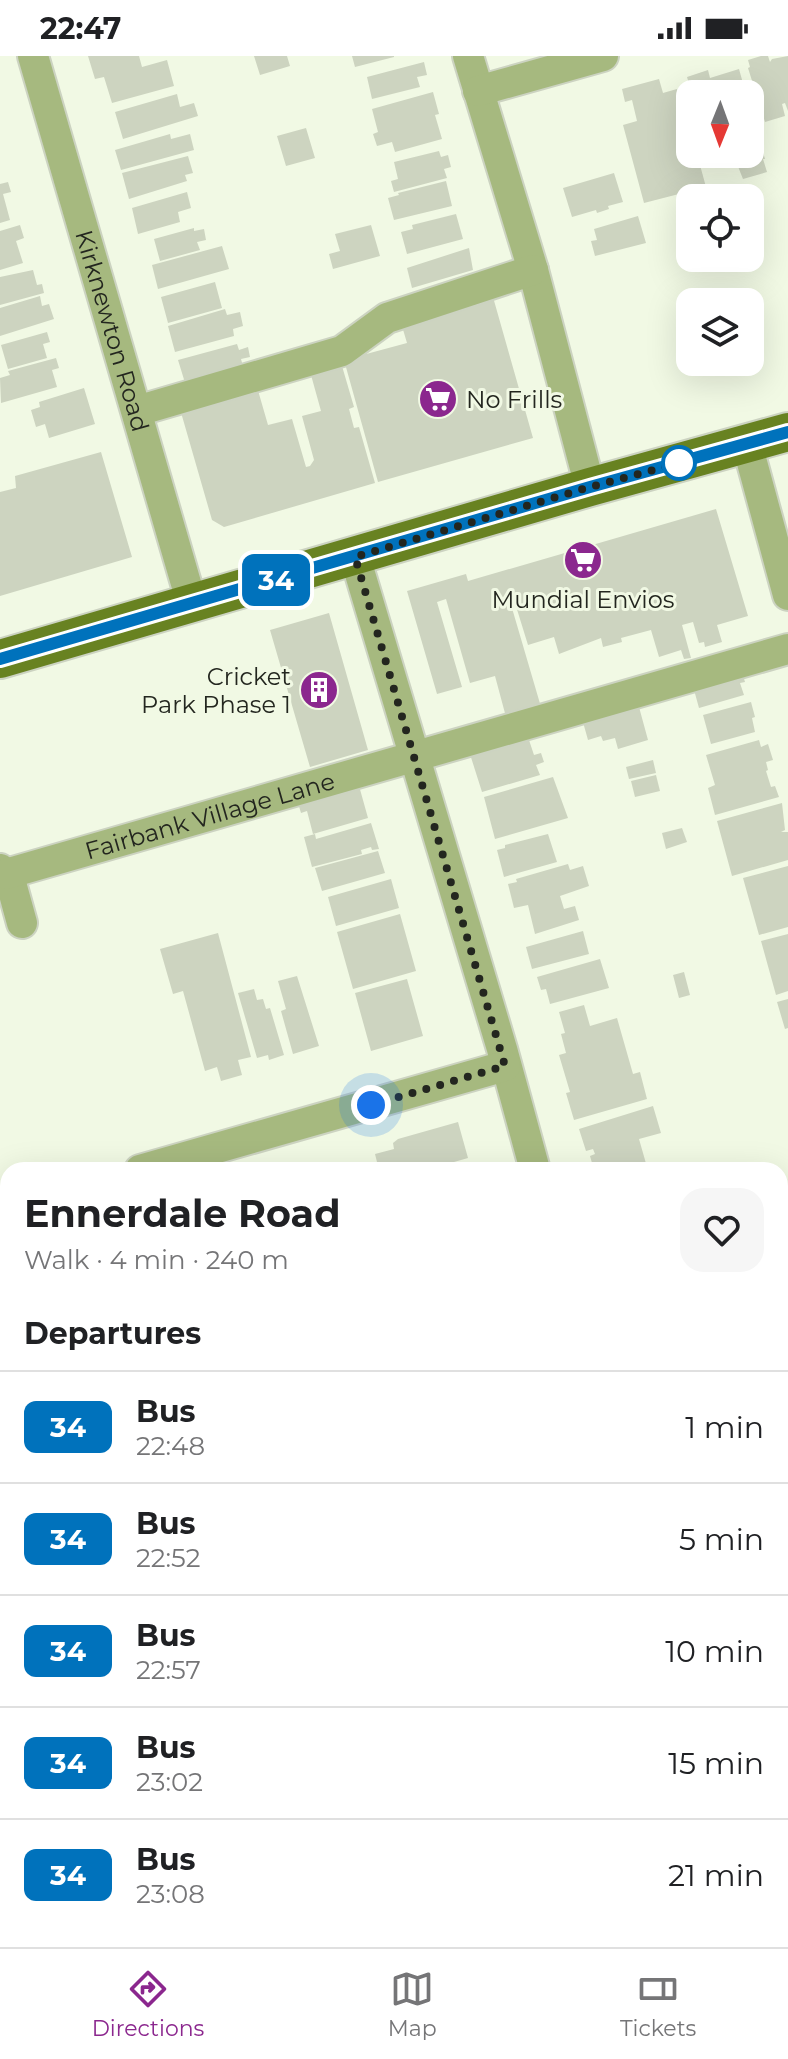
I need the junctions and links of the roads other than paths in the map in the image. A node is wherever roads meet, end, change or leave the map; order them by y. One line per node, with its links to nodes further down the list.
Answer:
1 (33, 56): 6 (street, Kirknewton Road)
2 (468, 56): 4 (street)
3 (603, 56): 4 (street)
4 (478, 91): 5 (street)
5 (533, 270): 6 (street); 9 (street)
6 (137, 411): 12 (street, Kirknewton Road)
7 (788, 432): 8 (main road)
8 (747, 444): 9 (main road); 11 (street)
9 (590, 487): 10 (main road)
10 (355, 557): 12 (main road); 15 (street)
11 (788, 595)
12 (192, 604): 14 (main road)
13 (788, 649): 15 (street, Fairbank Village Lane)
14 (0, 659)
15 (416, 757): 16 (street, Fairbank Village Lane); 18 (street)
16 (3, 871): 17 (street)
17 (22, 923)
18 (505, 1066): 19 (street); 20 (street)
19 (168, 1162)
20 (533, 1162)

